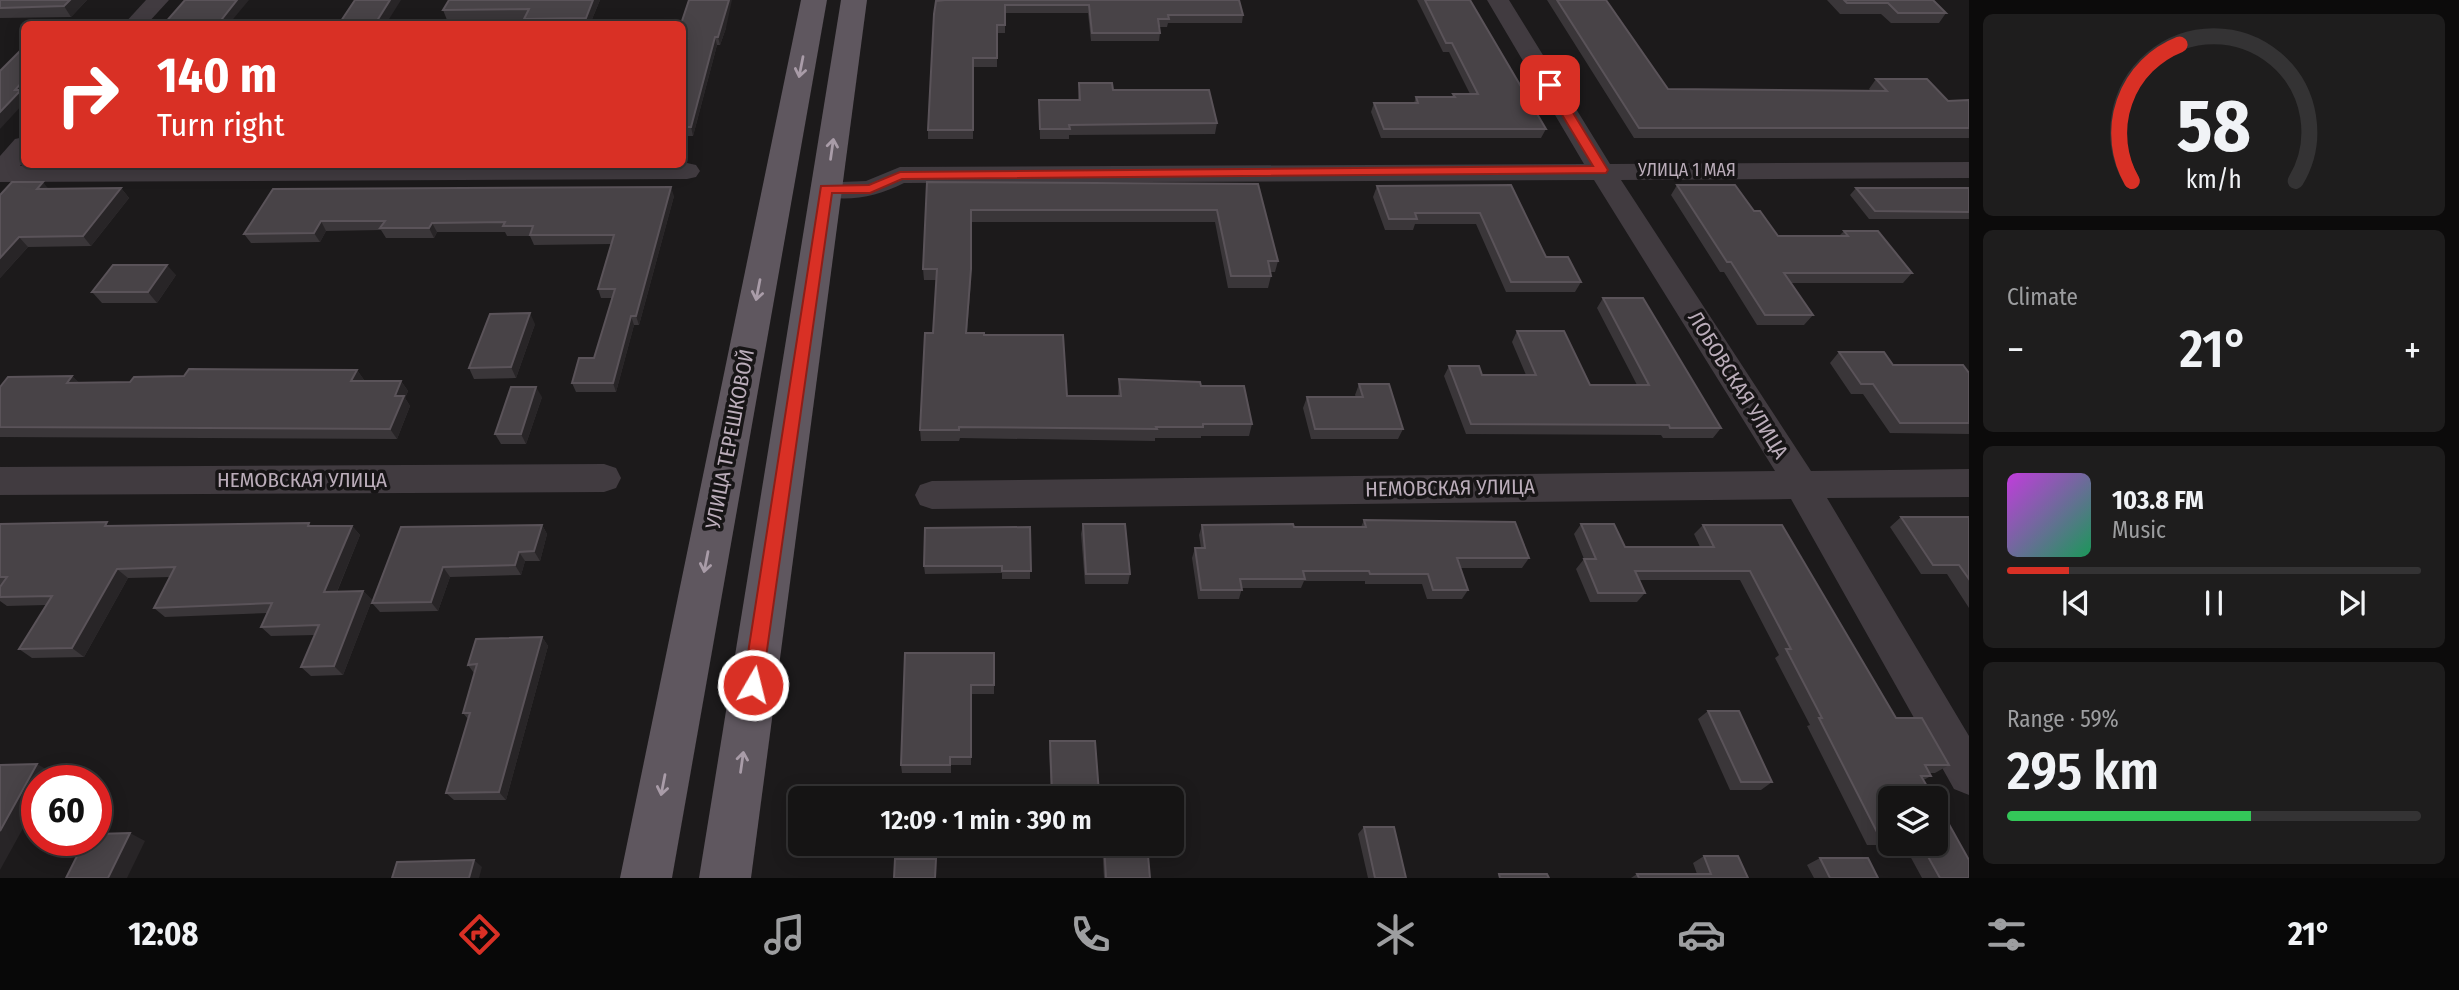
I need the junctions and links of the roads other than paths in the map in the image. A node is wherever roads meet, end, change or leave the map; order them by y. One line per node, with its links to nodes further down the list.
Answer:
1 (158, 0): 5 (street)
2 (814, 0): 18 (main road, УЛИЦА ТЕРЕШКОВОЙ, one-way to 18)
3 (854, 0): 11 (main road, one-way to 3)
4 (1499, 0): 7 (street, ЛОБОВСКАЯ УЛИЦА)
5 (138, 21)
6 (21, 148): 10 (street)
7 (1601, 170): 8 (street, УЛИЦА 1 МАЯ); 11 (street, УЛИЦА 1 МАЯ); 14 (street, ЛОБОВСКАЯ УЛИЦА)
8 (1969, 170)
9 (687, 171): 10 (street)
10 (0, 173)
11 (826, 189): 19 (main road, one-way to 11)
12 (604, 478): 13 (street, НЕМОВСКАЯ УЛИЦА)
13 (0, 481)
14 (1800, 483): 15 (street, НЕМОВСКАЯ УЛИЦА); 16 (street, НЕМОВСКАЯ УЛИЦА); 17 (street, ЛОБОВСКАЯ УЛИЦА)
15 (1969, 483)
16 (932, 495)
17 (1969, 775)
18 (646, 878)
19 (724, 878)

